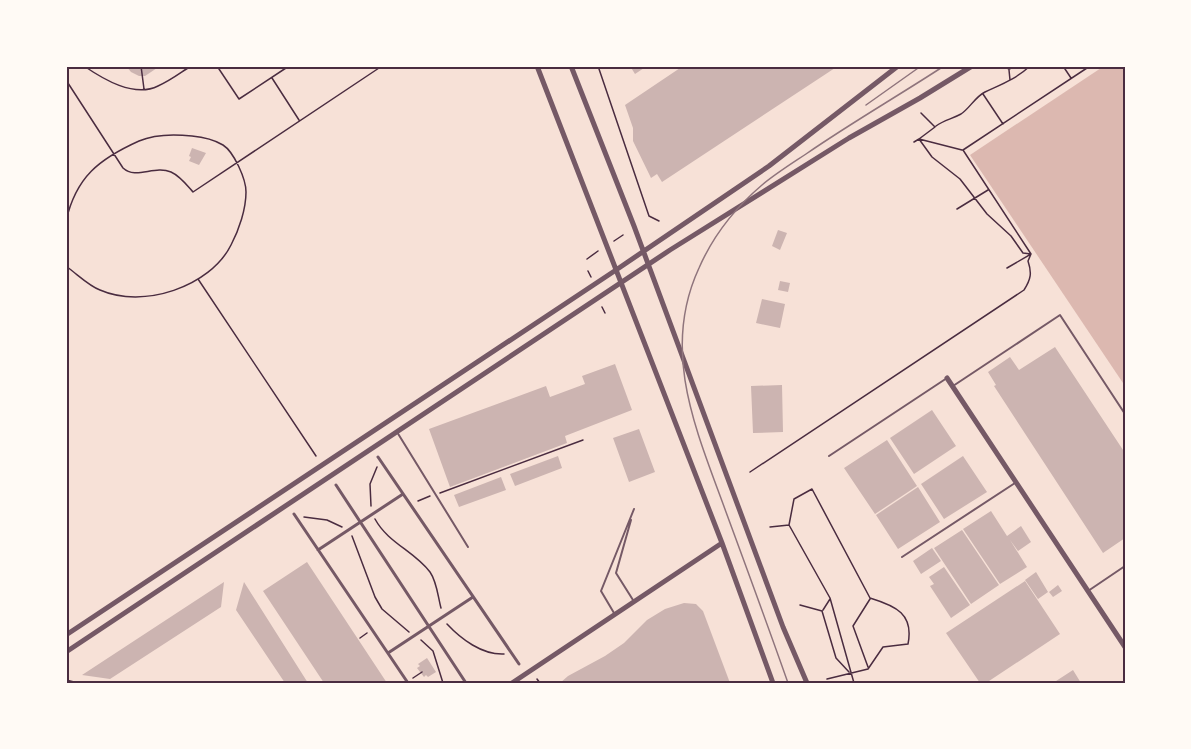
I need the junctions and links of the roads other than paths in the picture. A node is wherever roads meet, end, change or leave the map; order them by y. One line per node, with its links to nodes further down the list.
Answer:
1 (537, 66): 7 (street)
2 (571, 66): 5 (street)
3 (898, 66): 5 (street)
4 (972, 66): 6 (street)
5 (643, 251): 6 (street); 7 (street)
6 (648, 265): 8 (street); 39 (street)
7 (616, 270): 8 (street); 30 (street)
8 (622, 283): 12 (street); 20 (street)
9 (947, 378): 10 (street); 13 (lane)
10 (952, 386): 11 (lane); 15 (street)
11 (1125, 414)
12 (398, 432): 21 (lane); 32 (street)
13 (829, 456)
14 (378, 457): 17 (street)
15 (1016, 483): 23 (lane); 25 (street)
16 (336, 485): 19 (street)
17 (403, 494): 19 (street); 26 (street)
18 (294, 514): 22 (street)
19 (360, 522): 22 (street); 29 (street)
20 (722, 543): 27 (street); 38 (street)
21 (468, 547)
22 (318, 550): 33 (street)
23 (902, 557)
24 (1125, 566): 25 (lane)
25 (1088, 591): 31 (street)
26 (472, 597): 29 (street); 34 (street)
27 (634, 601): 28 (street); 28 (lane)
28 (614, 614): 37 (street)
29 (429, 626): 33 (street); 36 (street)
30 (66, 635)
31 (1125, 647)
32 (66, 652)
33 (388, 653): 35 (street)
34 (519, 664)
35 (408, 682)
36 (466, 683)
37 (512, 683)
38 (773, 683)
39 (807, 683)

